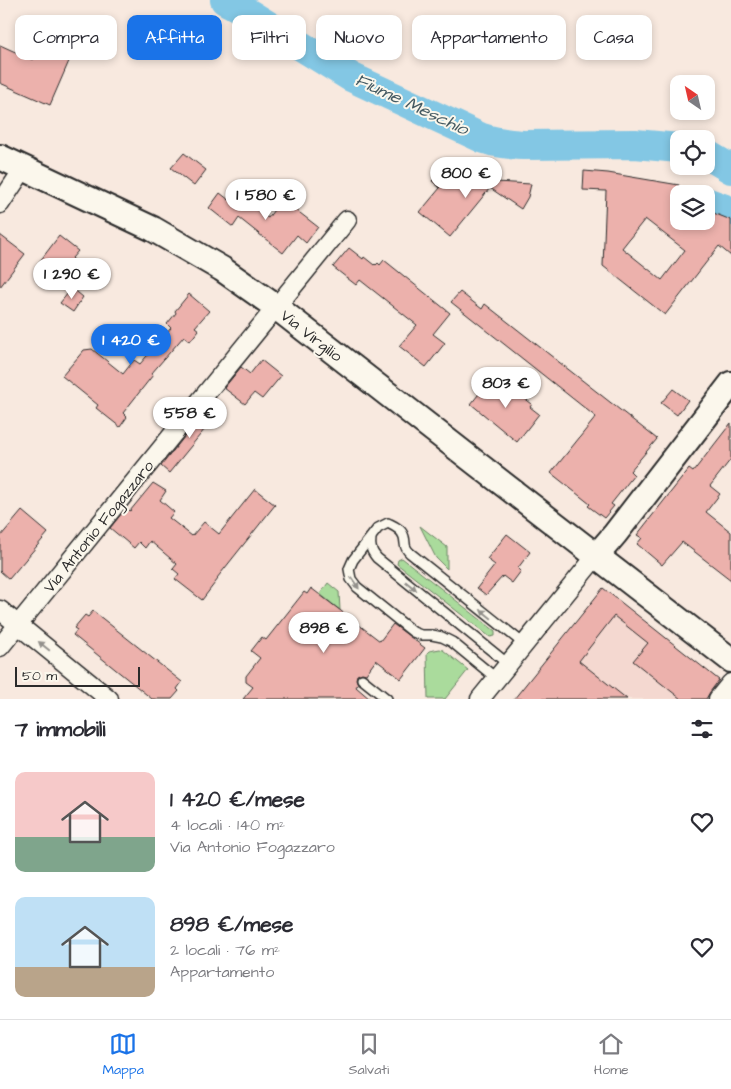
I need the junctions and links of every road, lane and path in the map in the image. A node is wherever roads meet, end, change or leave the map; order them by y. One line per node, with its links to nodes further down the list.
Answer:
1 (0, 157): 2 (main road, Via Virgilio)
2 (24, 168): 3 (street); 5 (main road, Via Virgilio)
3 (0, 204)
4 (347, 220): 5 (street, Via Antonio Fogazzaro)
5 (276, 307): 8 (main road, Via Virgilio); 10 (street, Via Antonio Fogazzaro)
6 (731, 384): 8 (main road)
7 (370, 538): 11 (lane, one-way to 7); 14 (lane, one-way to 14); 15 (lane, one-way to 15)
8 (597, 555): 11 (street); 13 (main road, Via Virgilio)
9 (0, 610): 10 (street)
10 (18, 624): 12 (street, Via Antonio Fogazzaro); 18 (street, one-way to 10)
11 (524, 644): 14 (street)
12 (0, 647)
13 (731, 660)
14 (508, 664): 15 (street)
15 (497, 678): 20 (street)
16 (362, 679): 19 (lane)
17 (731, 683): 21 (street)
18 (109, 699)
19 (387, 699)
20 (480, 699)
21 (718, 699)

